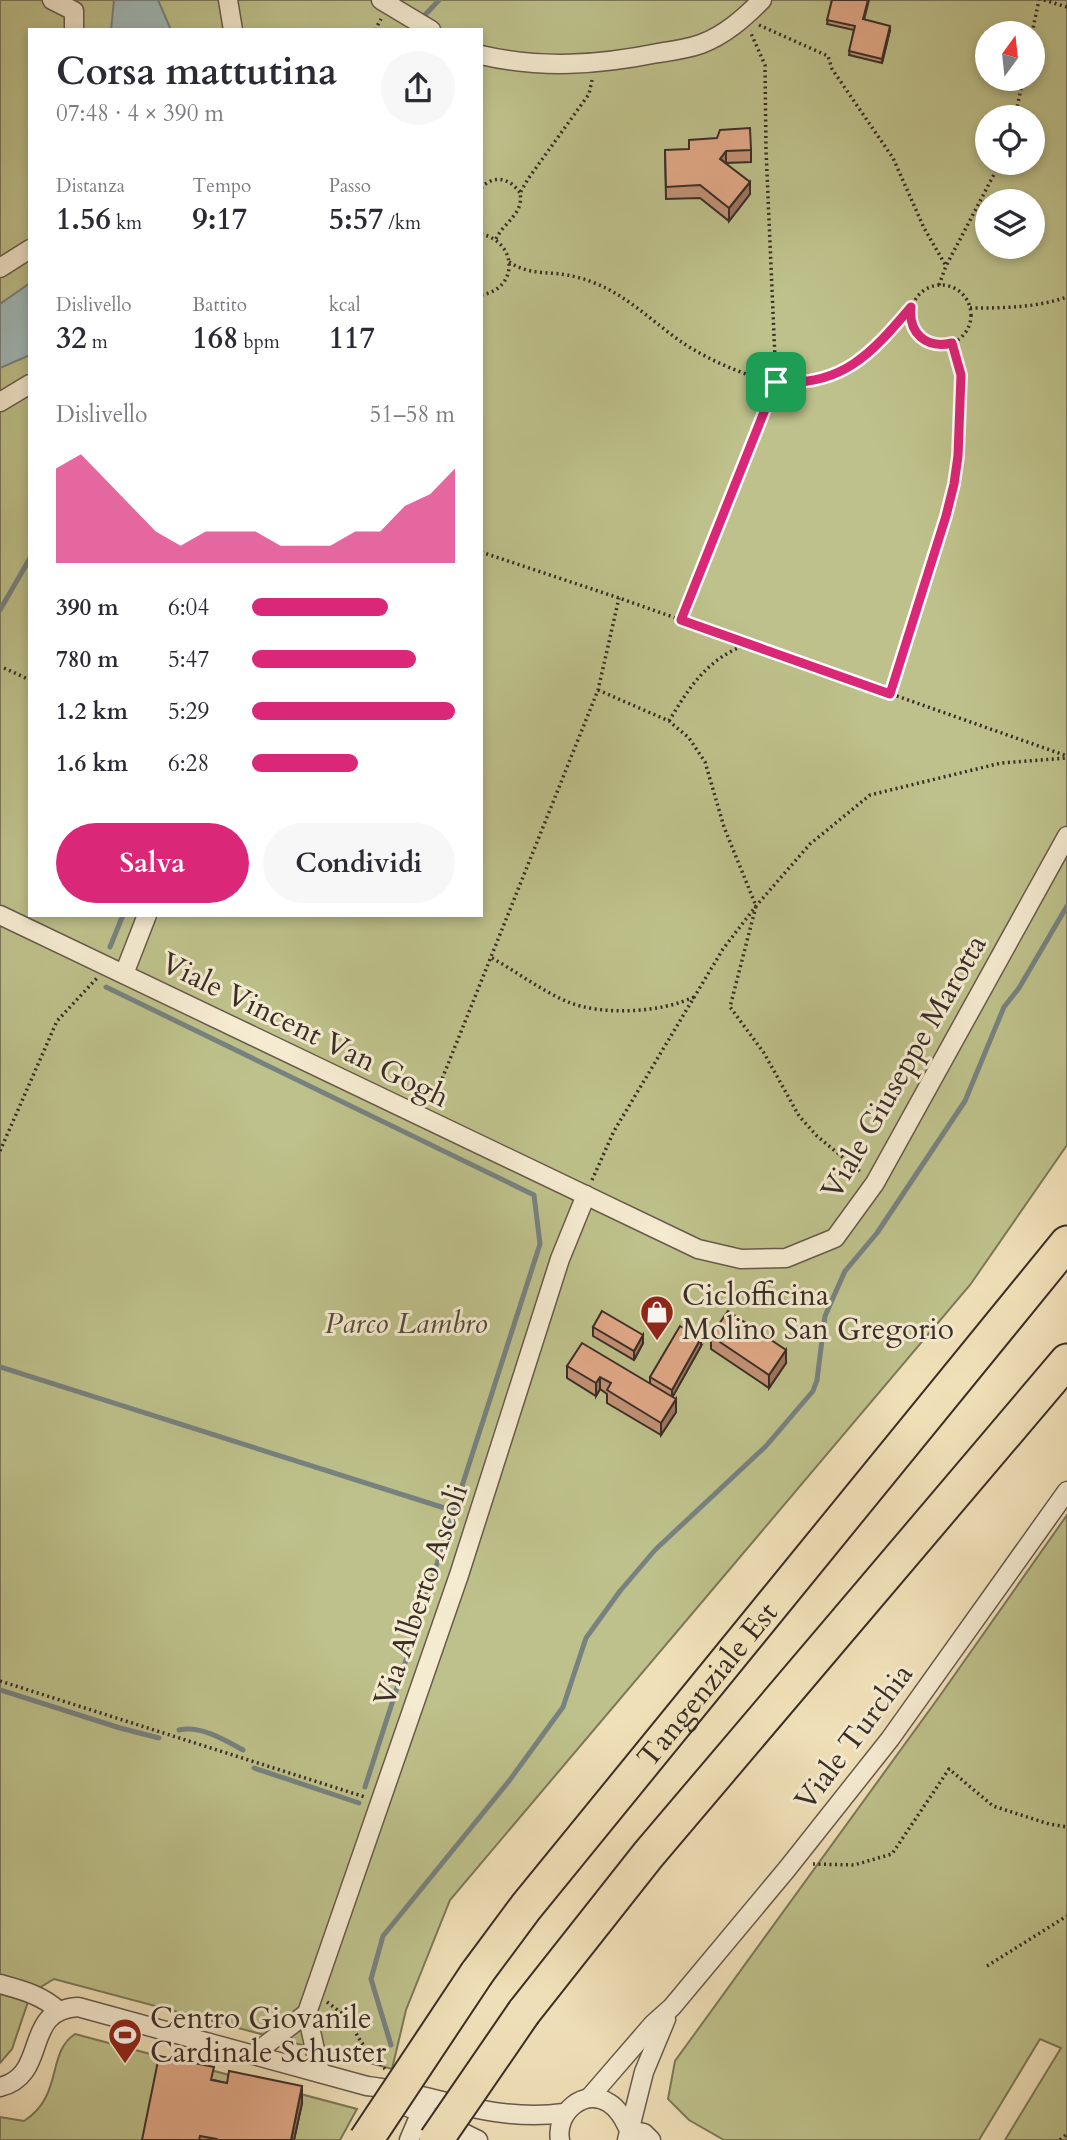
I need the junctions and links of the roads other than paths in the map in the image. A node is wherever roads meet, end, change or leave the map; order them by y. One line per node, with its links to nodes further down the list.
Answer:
1 (52, 0): 5 (street)
2 (228, 0): 7 (street)
3 (381, 0): 8 (street)
4 (762, 0): 9 (street)
5 (74, 6): 6 (street)
6 (74, 28)
7 (233, 28)
8 (428, 28)
9 (483, 55)
10 (28, 250): 11 (street)
11 (0, 268)
12 (28, 385): 13 (street)
13 (0, 402)
14 (1067, 836): 18 (street, Viale Giuseppe Marotta)
15 (0, 915): 17 (street, Viale Vincent Van Gogh)
16 (146, 917): 17 (street)
17 (116, 970): 18 (street, Viale Vincent Van Gogh)
18 (586, 1195): 25 (street, Via Alberto Ascoli)
19 (1067, 1243): 34 (highway, Tangenziale Est, bridge)
20 (1067, 1361): 32 (highway, Tangenziale Est, bridge)
21 (1067, 1491): 23 (street, Viale Turchia)
22 (0, 1984): 24 (street)
23 (672, 2007): 30 (street, Viale Turchia); 33 (street, Viale Turchia)
24 (59, 2011): 26 (street); 29 (street)
25 (307, 2013): 26 (street); 27 (street)
26 (254, 2054): 27 (street)
27 (320, 2073): 28 (street)
28 (367, 2086): 31 (street); 32 (street)
29 (0, 2087)
30 (589, 2098): 31 (street, Viale Turchia); 33 (street)
31 (564, 2113): 37 (street)
32 (429, 2126): 35 (street); 36 (street)
33 (628, 2135): 38 (street)
34 (366, 2140)
35 (409, 2140)
36 (478, 2140)
37 (559, 2140)
38 (651, 2140)

